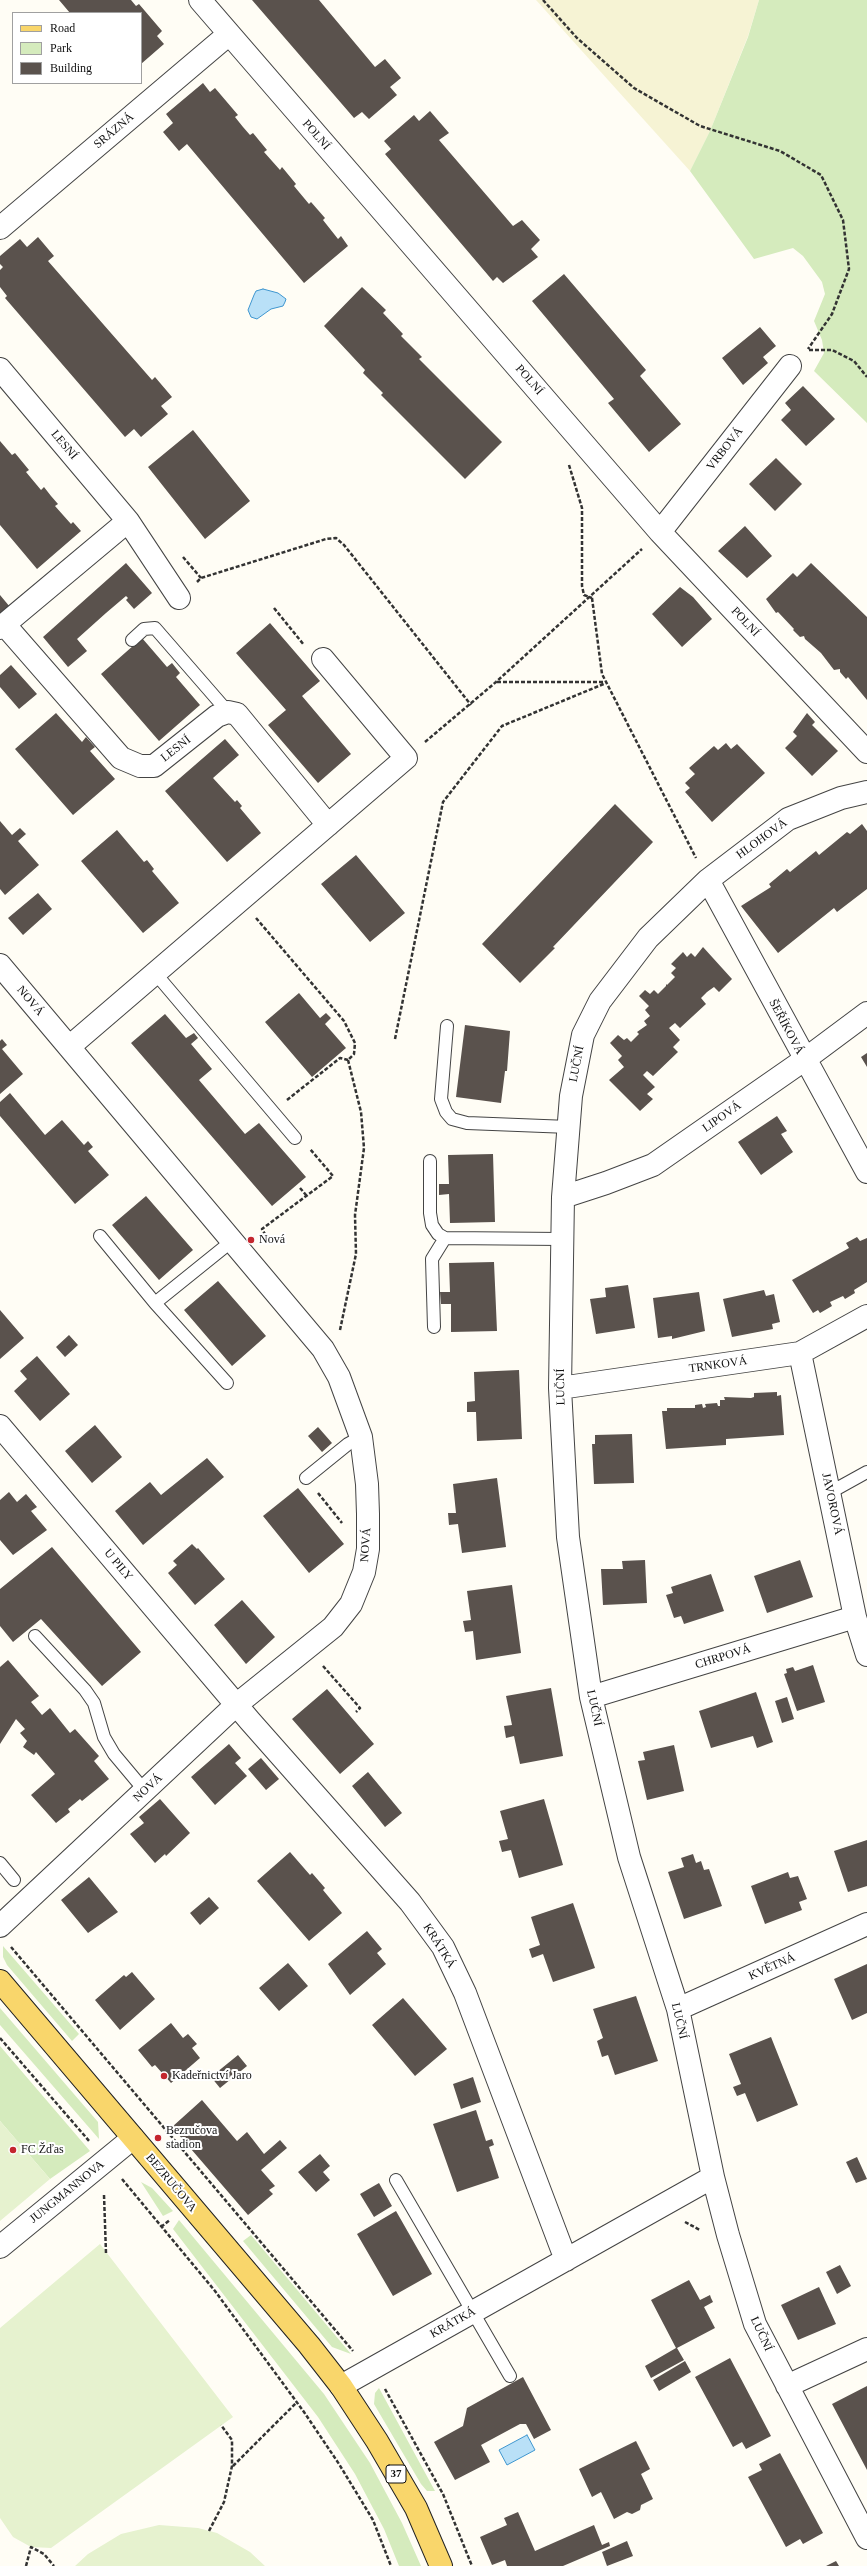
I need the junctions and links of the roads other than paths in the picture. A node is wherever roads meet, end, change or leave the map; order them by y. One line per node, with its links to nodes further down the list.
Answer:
1 (200, 0): 2 (street, POLNÍ)
2 (229, 34): 3 (street, SRÁZNÁ); 7 (street, POLNÍ)
3 (0, 228)
4 (790, 366): 7 (street, VRBOVÁ)
5 (0, 369): 6 (street, LESNÍ)
6 (128, 521): 8 (street, LESNÍ); 9 (street, LESNÍ)
7 (660, 532): 13 (street, POLNÍ)
8 (179, 598)
9 (2, 626): 12 (street, LESNÍ)
10 (132, 640): 12 (lane)
11 (323, 659): 15 (street)
12 (228, 712): 15 (street)
13 (867, 752)
14 (867, 792): 16 (street, HLOHOVÁ)
15 (328, 824): 18 (street)
16 (708, 880): 22 (street, ŠEŘÍKOVÁ); 23 (street, LUČNÍ)
17 (0, 965): 21 (street, NOVÁ)
18 (155, 973): 21 (street); 24 (lane)
19 (867, 1013): 22 (street, LIPOVÁ)
20 (447, 1026): 23 (lane)
21 (69, 1047): 31 (street, NOVÁ)
22 (804, 1060): 26 (street, ŠEŘÍKOVÁ); 27 (street, LIPOVÁ)
23 (569, 1127): 27 (street, LUČNÍ)
24 (295, 1138)
25 (430, 1161): 29 (lane)
26 (867, 1172)
27 (563, 1197): 30 (street, LUČNÍ)
28 (100, 1236): 32 (lane)
29 (445, 1238): 30 (lane); 34 (lane)
30 (562, 1239): 37 (street, LUČNÍ)
31 (232, 1241): 32 (lane); 39 (street, NOVÁ)
32 (155, 1303): 36 (lane)
33 (867, 1316): 35 (street, TRNKOVÁ)
34 (434, 1327)
35 (800, 1353): 37 (street, TRNKOVÁ); 42 (street, JAVOROVÁ)
36 (227, 1383)
37 (560, 1388): 46 (street, LUČNÍ)
38 (0, 1426): 47 (street, U PILY)
39 (361, 1438): 41 (lane); 47 (street, NOVÁ)
40 (867, 1472): 42 (lane)
41 (306, 1478)
42 (829, 1493): 43 (street, JAVOROVÁ)
43 (855, 1617): 45 (street, JAVOROVÁ); 46 (street, CHRPOVÁ)
44 (35, 1636): 48 (lane)
45 (867, 1655)
46 (591, 1698): 54 (street, LUČNÍ)
47 (236, 1705): 48 (street, NOVÁ); 59 (street, KRÁTKÁ)
48 (145, 1791): 52 (street, NOVÁ)
49 (0, 1863): 50 (lane)
50 (14, 1880)
51 (867, 1924): 54 (street, KVĚTNÁ)
52 (0, 1926)
53 (0, 1981): 55 (main road, BEZRUČOVA / 37)
54 (678, 2009): 56 (street, LUČNÍ)
55 (134, 2138): 58 (street, JUNGMANNOVA); 63 (main road, BEZRUČOVA / 37)
56 (713, 2177): 59 (street, KRÁTKÁ); 64 (street, LUČNÍ)
57 (396, 2180): 60 (lane)
58 (0, 2247)
59 (566, 2260): 60 (street, KRÁTKÁ)
60 (473, 2312): 62 (lane); 63 (street, KRÁTKÁ)
61 (867, 2349): 64 (street)
62 (510, 2376)
63 (341, 2386): 66 (main road, 37)
64 (787, 2386): 65 (street, LUČNÍ)
65 (867, 2538)
66 (441, 2566)

